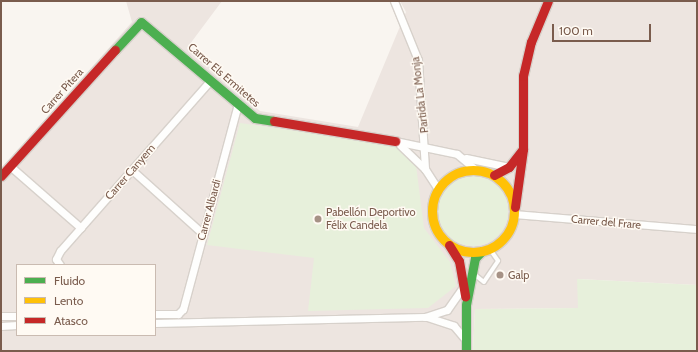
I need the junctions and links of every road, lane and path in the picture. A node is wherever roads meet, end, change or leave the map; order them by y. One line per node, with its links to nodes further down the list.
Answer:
1 (394, 1): 7 (street, Partida La Monja)
2 (548, 1): 8 (street)
3 (141, 22): 4 (street, Carrer Els Ermitetes); 10 (street, Carrer Pitera)
4 (211, 80): 5 (street, Carrer Els Ermitetes); 13 (street, Carrer Canyem)
5 (238, 104): 6 (street, Carrer Els Ermitetes); 21 (street, Carrer Albardi)
6 (395, 141): 7 (street, Carrer Els Ermitetes); 12 (street)
7 (426, 149): 9 (street, Carrer Els Ermitetes); 12 (street, Partida La Monja)
8 (523, 149): 11 (street); 18 (street)
9 (466, 158): 11 (street, Carrer Els Ermitetes); 14 (street)
10 (10, 166): 16 (street, Carrer Pitera); 19 (street)
11 (509, 167): 15 (street)
12 (425, 168): 17 (street)
13 (132, 170): 19 (street, Carrer Canyem); 21 (street)
14 (476, 170): 15 (street); 17 (street)
15 (494, 175): 18 (street)
16 (1, 176)
17 (438, 189): 22 (street)
18 (514, 212): 20 (street, Carrer del Frare); 23 (street)
19 (81, 228): 24 (street, Carrer Canyem)
20 (697, 229)
21 (202, 233): 28 (street, Carrer Albardi)
22 (447, 242): 23 (street); 26 (street)
23 (486, 250): 25 (street); 25 (lane)
24 (59, 264)
25 (472, 272): 27 (street)
26 (463, 284): 27 (street); 32 (street)
27 (466, 305): 33 (street)
28 (156, 315)
29 (1, 316): 30 (street)
30 (16, 316)
31 (156, 316): 35 (street)
32 (425, 317): 35 (street); 38 (street)
33 (466, 322): 38 (street); 39 (street)
34 (156, 323): 35 (street)
35 (169, 323)
36 (1, 326): 37 (street)
37 (16, 326)
38 (454, 326): 39 (street)
39 (466, 340): 40 (street)
40 (466, 351)

